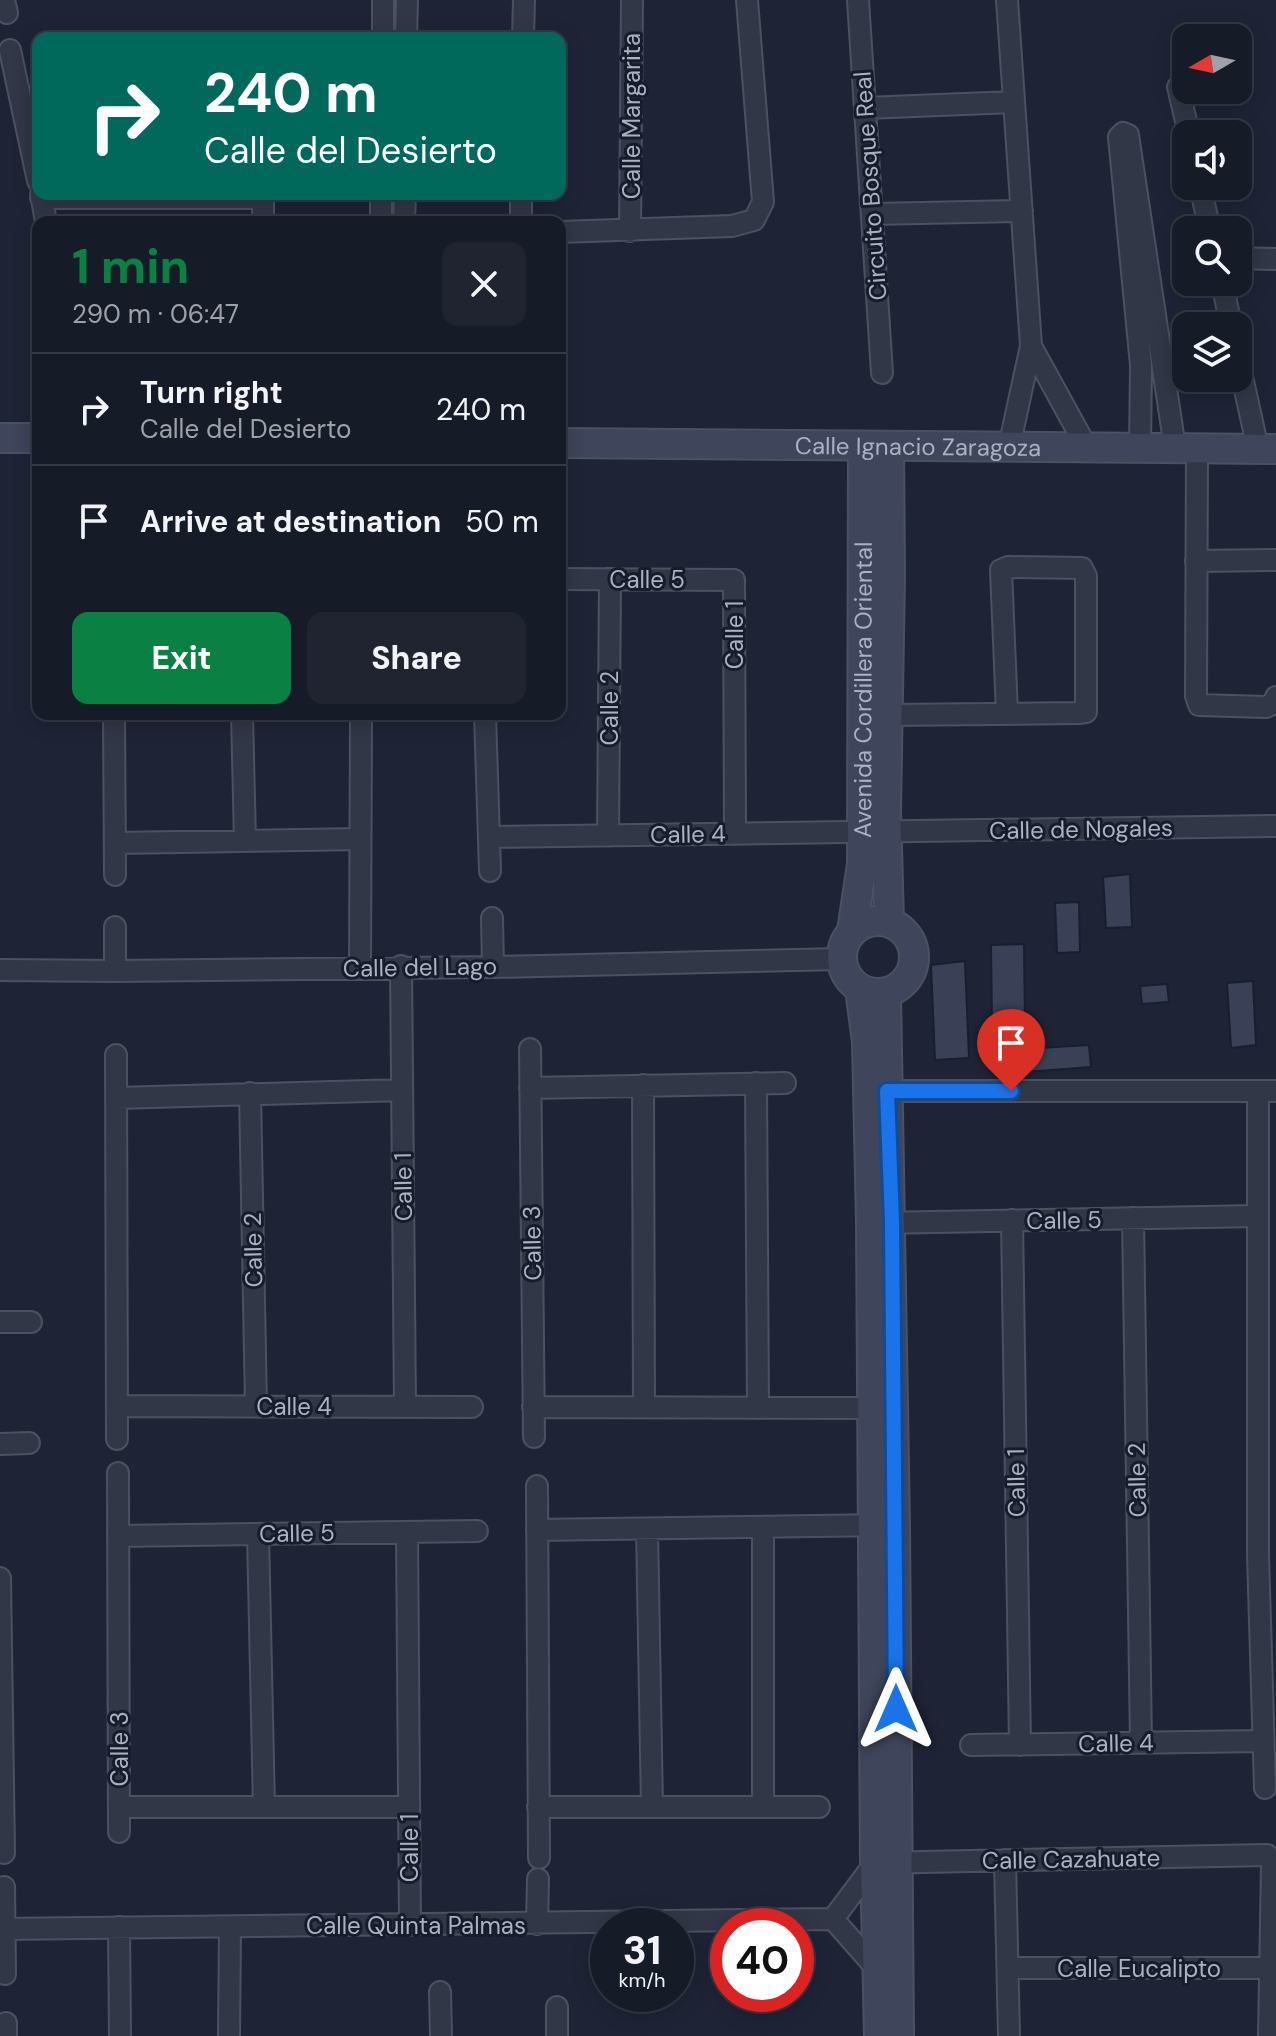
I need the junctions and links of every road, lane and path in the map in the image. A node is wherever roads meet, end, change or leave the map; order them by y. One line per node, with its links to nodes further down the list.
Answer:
1 (383, 0): 8 (street)
2 (407, 0): 9 (street)
3 (524, 0): 10 (street)
4 (632, 0): 18 (street, Calle Margarita)
5 (747, 0): 18 (street)
6 (858, 0): 14 (street, Circuito Bosque Real)
7 (1007, 0): 13 (street)
8 (383, 32)
9 (406, 32)
10 (523, 32)
11 (10, 50): 12 (street)
12 (28, 81): 15 (street)
13 (1014, 102): 14 (street); 16 (street)
14 (865, 108): 17 (street, Circuito Bosque Real)
15 (32, 118)
16 (1022, 211): 17 (street); 22 (street)
17 (872, 214): 25 (street, Circuito Bosque Real)
18 (630, 231): 19 (street)
19 (566, 232)
20 (1252, 258): 21 (street)
21 (1276, 259)
22 (1031, 346): 31 (street); 32 (street)
23 (1162, 364): 24 (street); 24 (street); 34 (street)
24 (1141, 365): 33 (street)
25 (882, 373)
26 (1249, 392): 35 (street)
27 (0, 438): 28 (street)
28 (32, 438)
29 (566, 443): 30 (street, Calle Ignacio Zaragoza)
30 (876, 446): 31 (street, Calle Ignacio Zaragoza); 38 (street, Avenida Cordillera Oriental)
31 (1009, 447): 32 (street, Calle Ignacio Zaragoza)
32 (1087, 448): 33 (street, Calle Ignacio Zaragoza)
33 (1140, 448): 34 (street, Calle Ignacio Zaragoza)
34 (1186, 448): 35 (street, Calle Ignacio Zaragoza); 37 (street)
35 (1267, 449)
36 (1276, 560): 37 (street)
37 (1196, 561): 42 (street)
38 (876, 575): 44 (street, Avenida Cordillera Oriental); 50 (street, Avenida Cordillera Oriental)
39 (566, 579): 40 (street, Calle 5)
40 (610, 579): 41 (street, Calle 5); 52 (street, Calle 2)
41 (734, 580): 51 (street, Calle 1)
42 (1276, 697)
43 (1007, 713): 43 (street); 44 (street)
44 (888, 715): 50 (street, Avenida Cordillera Oriental)
45 (114, 720): 56 (street)
46 (242, 720): 55 (street)
47 (361, 720): 54 (street)
48 (485, 720): 53 (street)
49 (1276, 826): 50 (street, Calle de Nogales)
50 (875, 832): 51 (street, Calle 4); 60 (street, Avenida Cordillera Oriental); 62 (street, Avenida Cordillera Oriental)
51 (735, 834): 52 (street, Calle 4)
52 (608, 836): 53 (street, Calle 4)
53 (489, 837): 57 (street)
54 (360, 839): 55 (street); 66 (street)
55 (245, 841): 56 (street)
56 (115, 843): 58 (street)
57 (490, 871)
58 (115, 875)
59 (492, 918): 65 (street)
60 (889, 922): 62 (street); 69 (street)
61 (115, 927): 68 (street)
62 (852, 931): 63 (street)
63 (840, 959): 65 (street, Calle del Lago); 69 (street)
64 (401, 966): 65 (street, Calle del Lago); 66 (street, Calle del Lago); 76 (street, Calle 1)
65 (493, 967)
66 (360, 968): 68 (street, Calle del Lago)
67 (0, 970): 68 (street, Calle del Lago)
68 (115, 971)
69 (873, 991): 77 (street); 84 (street)
70 (530, 1049): 75 (street, Calle 3)
71 (116, 1055): 80 (street)
72 (756, 1083): 73 (street); 74 (street); 93 (street)
73 (785, 1083)
74 (643, 1085): 75 (street); 92 (street)
75 (530, 1088): 91 (street, Calle 3)
76 (402, 1090): 79 (street); 89 (street, Calle 1)
77 (887, 1091): 78 (street); 84 (street)
78 (1267, 1091): 81 (street)
79 (250, 1093): 80 (street); 88 (street, Calle 2)
80 (116, 1098): 87 (street)
81 (1257, 1216): 82 (street, Calle 5); 110 (street)
82 (1133, 1218): 83 (street, Calle 5); 111 (street, Calle 2)
83 (1012, 1220): 84 (street, Calle 5); 113 (street, Calle 1)
84 (881, 1223): 94 (street)
85 (0, 1322): 86 (street)
86 (31, 1322)
87 (117, 1406): 88 (street, Calle 4); 96 (street)
88 (256, 1406): 89 (street, Calle 4)
89 (405, 1407): 90 (street, Calle 4)
90 (472, 1407)
91 (533, 1407): 92 (street); 95 (street, Calle 3)
92 (644, 1407): 93 (street)
93 (758, 1408): 94 (street)
94 (882, 1408): 101 (street)
95 (534, 1437)
96 (117, 1439)
97 (29, 1443): 98 (street)
98 (0, 1444)
99 (118, 1473): 108 (street, Calle 3)
100 (537, 1486): 104 (street)
101 (884, 1525): 102 (street); 126 (street)
102 (763, 1527): 103 (street); 121 (street)
103 (647, 1529): 104 (street); 120 (street)
104 (537, 1530): 119 (street)
105 (477, 1531): 106 (street, Calle 5)
106 (407, 1532): 107 (street, Calle 5); 118 (street, Calle 1)
107 (258, 1534): 108 (street, Calle 5); 117 (street)
108 (118, 1536): 116 (street, Calle 3)
109 (0, 1578): 115 (street)
110 (1262, 1741): 111 (street, Calle 4); 114 (street)
111 (1141, 1742): 113 (street, Calle 4)
112 (971, 1745): 113 (street, Calle 4)
113 (1020, 1745)
114 (1265, 1788)
115 (2, 1806): 124 (street)
116 (119, 1807): 117 (street); 123 (street, Calle 3)
117 (264, 1807): 118 (street)
118 (409, 1807): 130 (street, Calle 1)
119 (538, 1807): 120 (street); 129 (street)
120 (652, 1807): 121 (street)
121 (763, 1807): 122 (street)
122 (819, 1807)
123 (119, 1832)
124 (4, 1853)
125 (1005, 1860): 126 (street, Calle Cazahuate); 134 (street); 135 (street, Calle Cazahuate)
126 (886, 1863): 128 (street); 136 (street); 145 (street)
127 (4, 1887): 133 (street)
128 (833, 1919): 129 (street, Calle Quinta Palmas); 136 (street)
129 (537, 1924): 130 (street, Calle Quinta Palmas)
130 (410, 1925): 132 (street, Calle Quinta Palmas)
131 (119, 1927): 132 (street, Calle Quinta Palmas); 133 (street, Calle Quinta Palmas); 140 (street)
132 (230, 1927): 141 (street)
133 (2, 1928): 137 (street)
134 (1008, 1968): 135 (street, Calle Eucalipto); 146 (street)
135 (1270, 1968): 147 (street)
136 (877, 1969): 144 (street)
137 (5, 1974)
138 (440, 1992): 142 (street)
139 (557, 2007): 143 (street)
140 (120, 2036)
141 (229, 2036)
142 (441, 2036)
143 (557, 2036)
144 (879, 2036)
145 (899, 2036)
146 (1009, 2036)
147 (1269, 2036)

